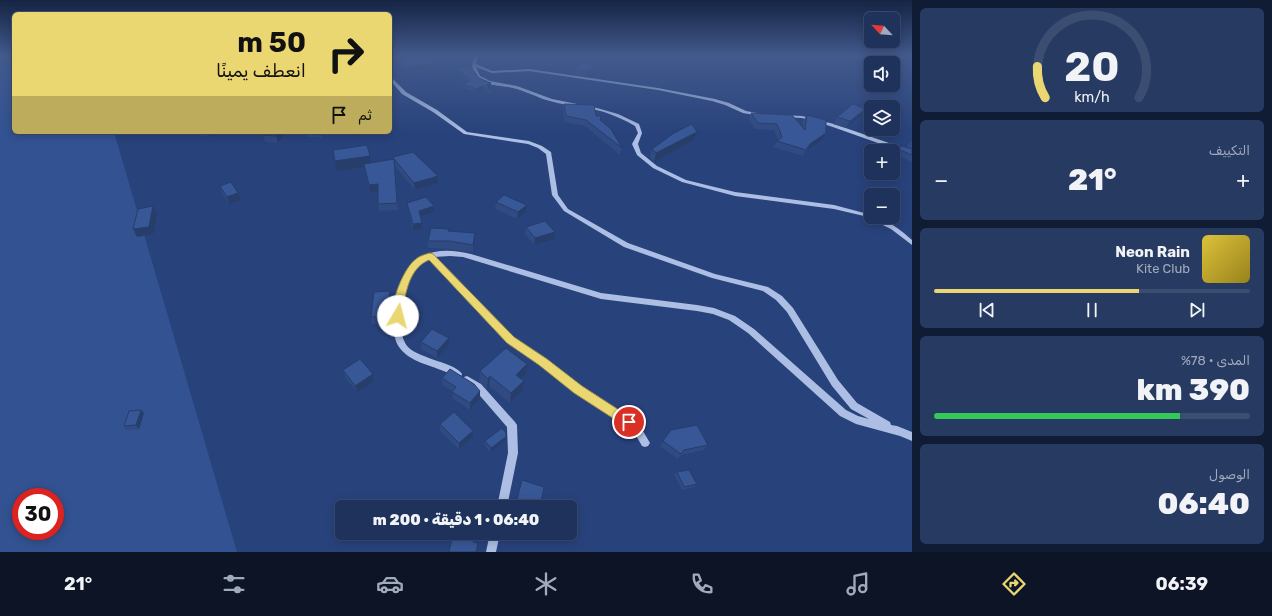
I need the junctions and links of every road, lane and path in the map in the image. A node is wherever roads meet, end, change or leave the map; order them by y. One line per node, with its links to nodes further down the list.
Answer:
1 (394, 82): 9 (street)
2 (488, 82): 7 (street)
3 (609, 82): 4 (street)
4 (770, 116)
5 (778, 116): 6 (street)
6 (912, 153)
7 (912, 243)
8 (430, 256): 9 (street); 11 (street); 12 (street)
9 (900, 432): 10 (street)
10 (912, 437)
11 (645, 443)
12 (503, 500)
13 (494, 540): 14 (street)
14 (491, 552)

